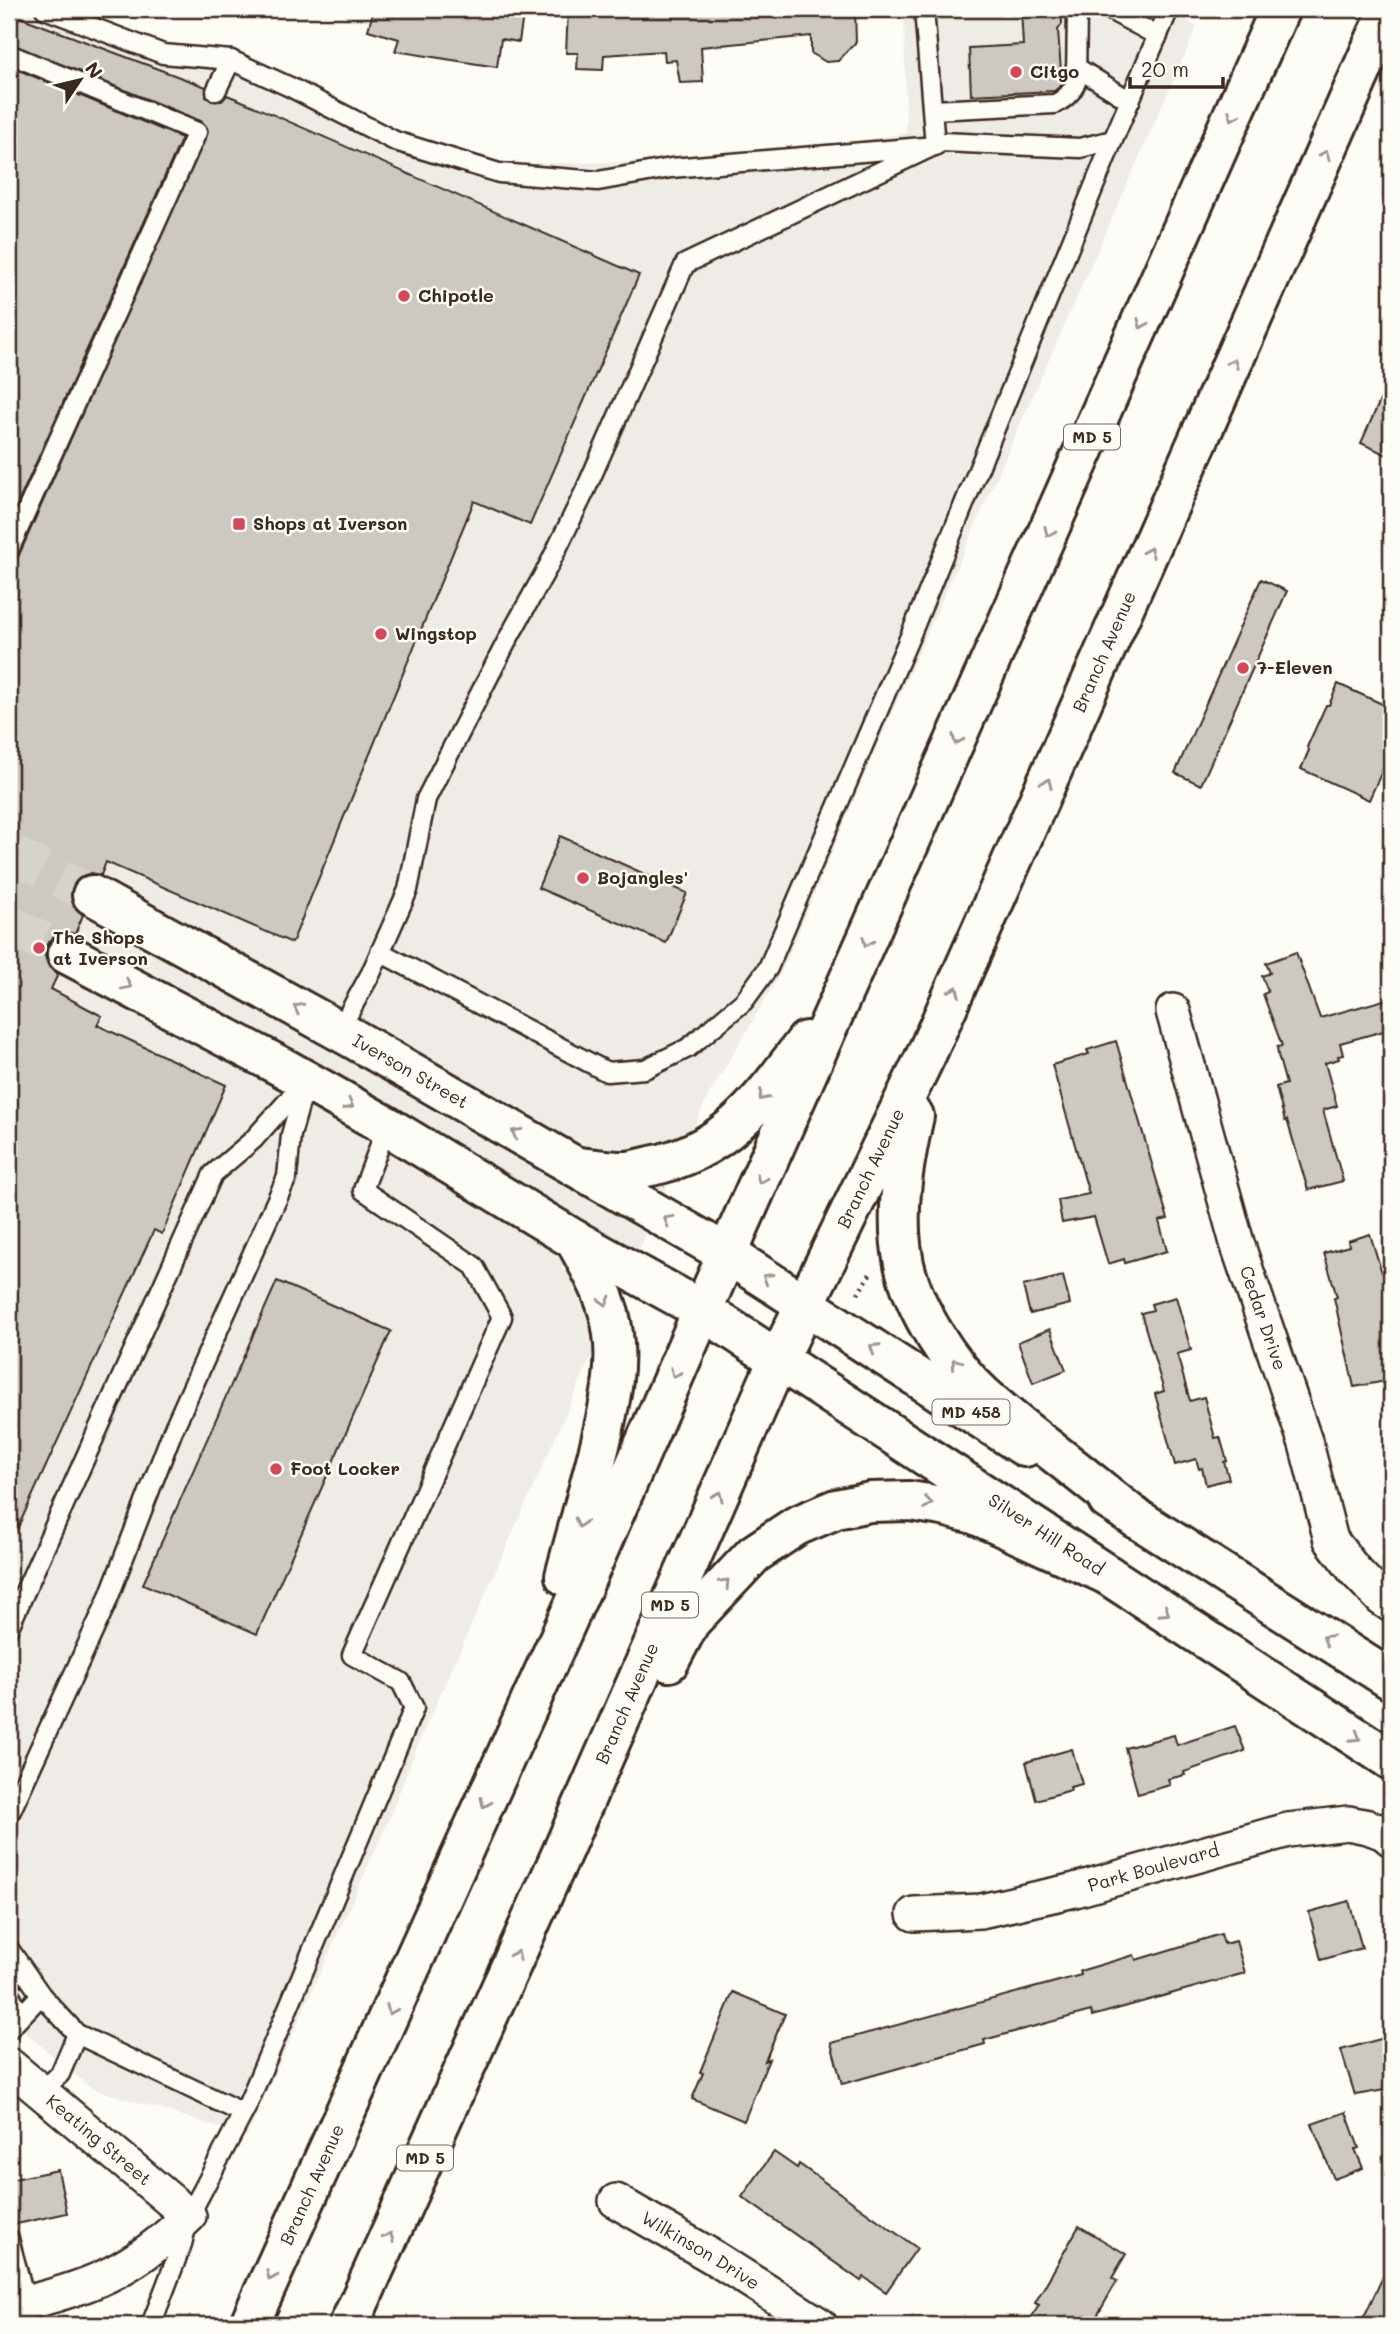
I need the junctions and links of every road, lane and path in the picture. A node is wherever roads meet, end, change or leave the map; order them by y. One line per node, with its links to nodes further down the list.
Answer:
1 (45, 9): 10 (lane)
2 (924, 9): 14 (lane)
3 (1077, 9): 11 (lane)
4 (1108, 9): 8 (lane)
5 (1169, 9): 8 (lane)
6 (1280, 9): 21 (main road, Branch Avenue / MD 5, one-way to 21)
7 (1389, 9): 24 (main road, Branch Avenue / MD 5, one-way to 7)
8 (1157, 36): 13 (lane)
9 (9, 54): 17 (lane)
10 (231, 60): 12 (lane); 16 (lane)
11 (1076, 67): 13 (lane); 14 (lane)
12 (216, 91)
13 (1130, 101): 15 (lane)
14 (933, 110): 16 (lane)
15 (1113, 140): 16 (lane); 19 (lane)
16 (935, 146): 19 (lane)
17 (9, 550)
18 (92, 895): 23 (main road, Iverson Street, one-way to 18)
19 (380, 951): 23 (lane)
20 (67, 954): 25 (main road, one-way to 25)
21 (848, 983): 27 (main road, one-way to 27); 29 (main road, Branch Avenue / MD 5, one-way to 29)
22 (1173, 1011): 35 (street, Cedar Drive)
23 (339, 1031): 27 (main road, Iverson Street, one-way to 23)
24 (927, 1054): 30 (main road, Branch Avenue / MD 5); 33 (main road, one-way to 24)
25 (306, 1081): 26 (main road, one-way to 26); 36 (lane); 40 (lane)
26 (387, 1126): 28 (main road); 51 (lane)
27 (576, 1167): 29 (main road, Iverson Street, one-way to 27)
28 (575, 1240): 31 (main road); 38 (main road, one-way to 38)
29 (727, 1254): 30 (main road, MD 458, one-way to 29); 31 (main road, Branch Avenue / MD 5)
30 (806, 1303): 32 (main road, Branch Avenue / MD 5); 33 (main road, MD 458, one-way to 30)
31 (702, 1310): 32 (main road, Silver Hill Road); 38 (main road, Branch Avenue / MD 5, one-way to 38)
32 (778, 1360): 34 (main road, Silver Hill Road); 42 (main road, Branch Avenue / MD 5, one-way to 32)
33 (1137, 1519): 37 (main road, MD 458, one-way to 33)
34 (1108, 1575): 39 (main road, Silver Hill Road, one-way to 39); 42 (main road, one-way to 34)
35 (1391, 1605)
36 (9, 1627)
37 (1391, 1680)
38 (530, 1702): 57 (main road, Branch Avenue / MD 5, one-way to 57)
39 (1391, 1760)
40 (9, 1815)
41 (1391, 1839): 43 (street, Park Boulevard)
42 (563, 1850): 58 (main road, Branch Avenue / MD 5, one-way to 42)
43 (914, 1914)
44 (9, 1949): 46 (lane)
45 (9, 1993): 47 (lane)
46 (41, 1996): 47 (lane); 48 (lane)
47 (15, 2023)
48 (77, 2034): 50 (lane); 51 (lane)
49 (9, 2065): 50 (street, Keating Street)
50 (41, 2092): 53 (street, Keating Street)
51 (243, 2113): 53 (lane)
52 (616, 2201): 59 (street, Wilkinson Drive)
53 (189, 2216): 55 (street); 56 (lane)
54 (9, 2239): 55 (lane)
55 (18, 2305)
56 (151, 2325)
57 (248, 2325)
58 (349, 2325)
59 (820, 2325)

